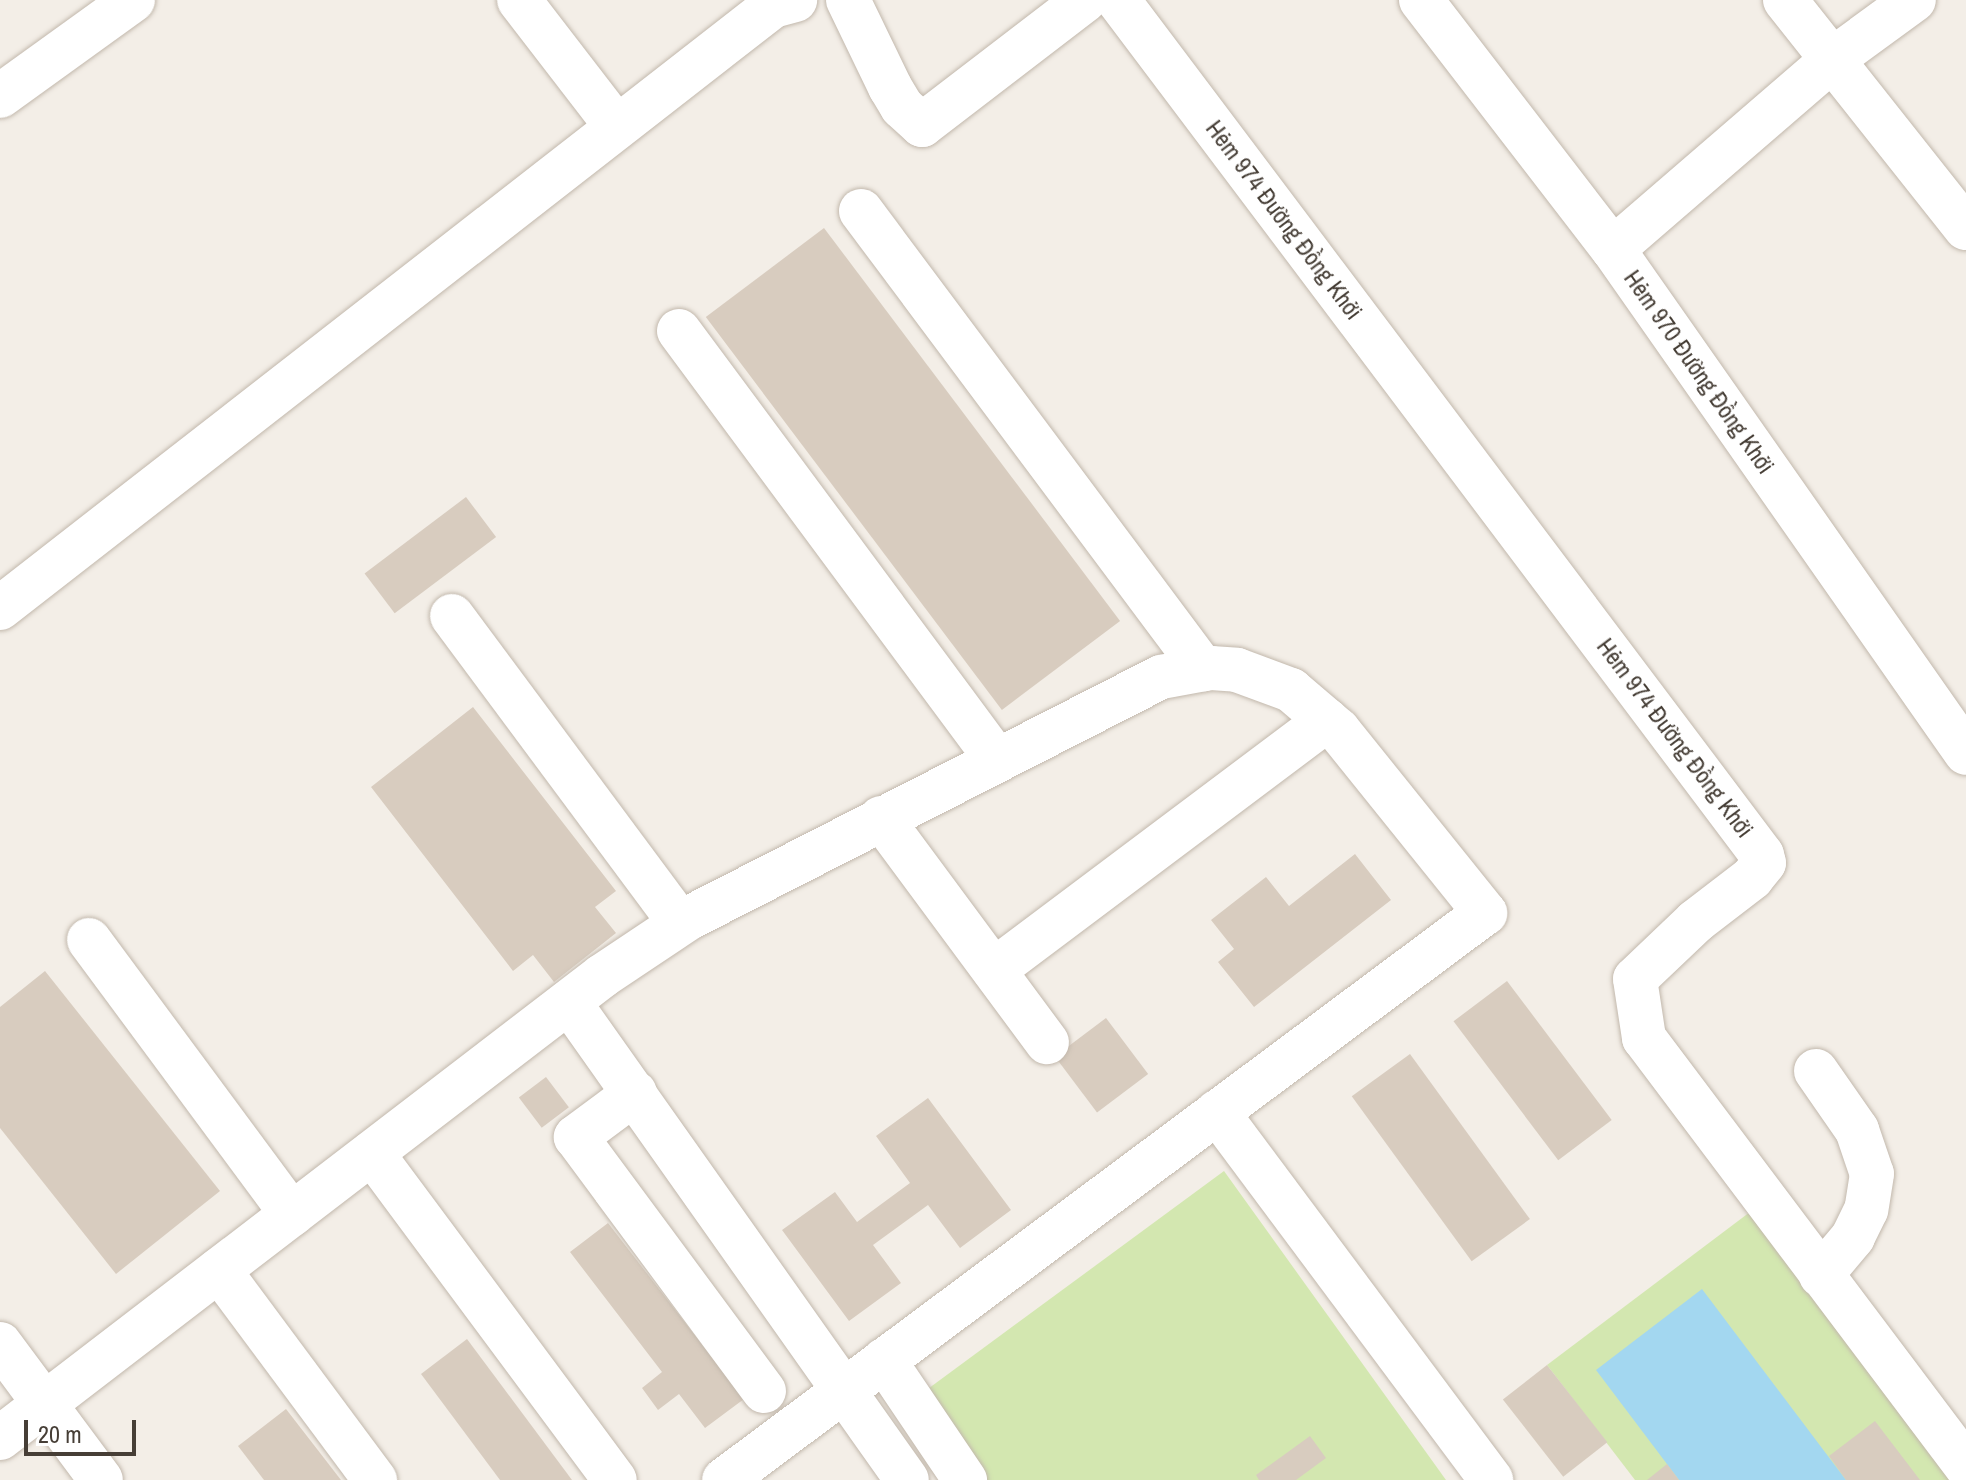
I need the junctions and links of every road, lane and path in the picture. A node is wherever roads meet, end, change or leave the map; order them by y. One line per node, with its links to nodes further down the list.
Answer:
1 (133, 0): 11 (street)
2 (519, 0): 12 (street)
3 (795, 0): 12 (street)
4 (848, 0): 5 (street)
5 (1085, 0)
6 (1118, 0): 35 (street, Hẻm 974 Đường Đồng Khởi)
7 (1421, 0): 15 (street, Hẻm 970 Đường Đồng Khởi)
8 (1785, 0): 10 (street)
9 (1914, 0): 10 (street)
10 (1833, 59): 14 (street); 15 (street)
11 (0, 96)
12 (616, 126): 17 (street)
13 (861, 211): 19 (street)
14 (1966, 228)
15 (1613, 249): 21 (street, Hẻm 970 Đường Đồng Khởi)
16 (679, 331): 22 (street)
17 (0, 608)
18 (452, 616): 24 (street)
19 (1203, 669): 20 (street); 22 (street)
20 (1327, 720): 26 (street); 31 (street)
21 (1966, 753)
22 (997, 760): 23 (street)
23 (881, 818): 24 (street); 26 (street)
24 (680, 923): 27 (street)
25 (89, 940): 33 (street)
26 (994, 970): 28 (street)
27 (569, 1002): 30 (street); 32 (street)
28 (1047, 1042)
29 (1816, 1071): 35 (street)
30 (635, 1093): 38 (street); 39 (street)
31 (1217, 1112): 37 (street); 49 (street)
32 (372, 1153): 33 (street); 45 (street)
33 (292, 1214): 34 (street)
34 (219, 1270): 40 (street); 44 (street)
35 (1821, 1275): 42 (street, Hẻm 974 Đường Đồng Khởi)
36 (0, 1344): 40 (street)
37 (884, 1360): 38 (street); 48 (street)
38 (845, 1389): 46 (street); 47 (street)
39 (764, 1391)
40 (45, 1404): 41 (street); 43 (street)
41 (0, 1438)
42 (1966, 1466)
43 (101, 1480)
44 (375, 1480)
45 (615, 1480)
46 (724, 1480)
47 (907, 1480)
48 (965, 1480)
49 (1491, 1480)

